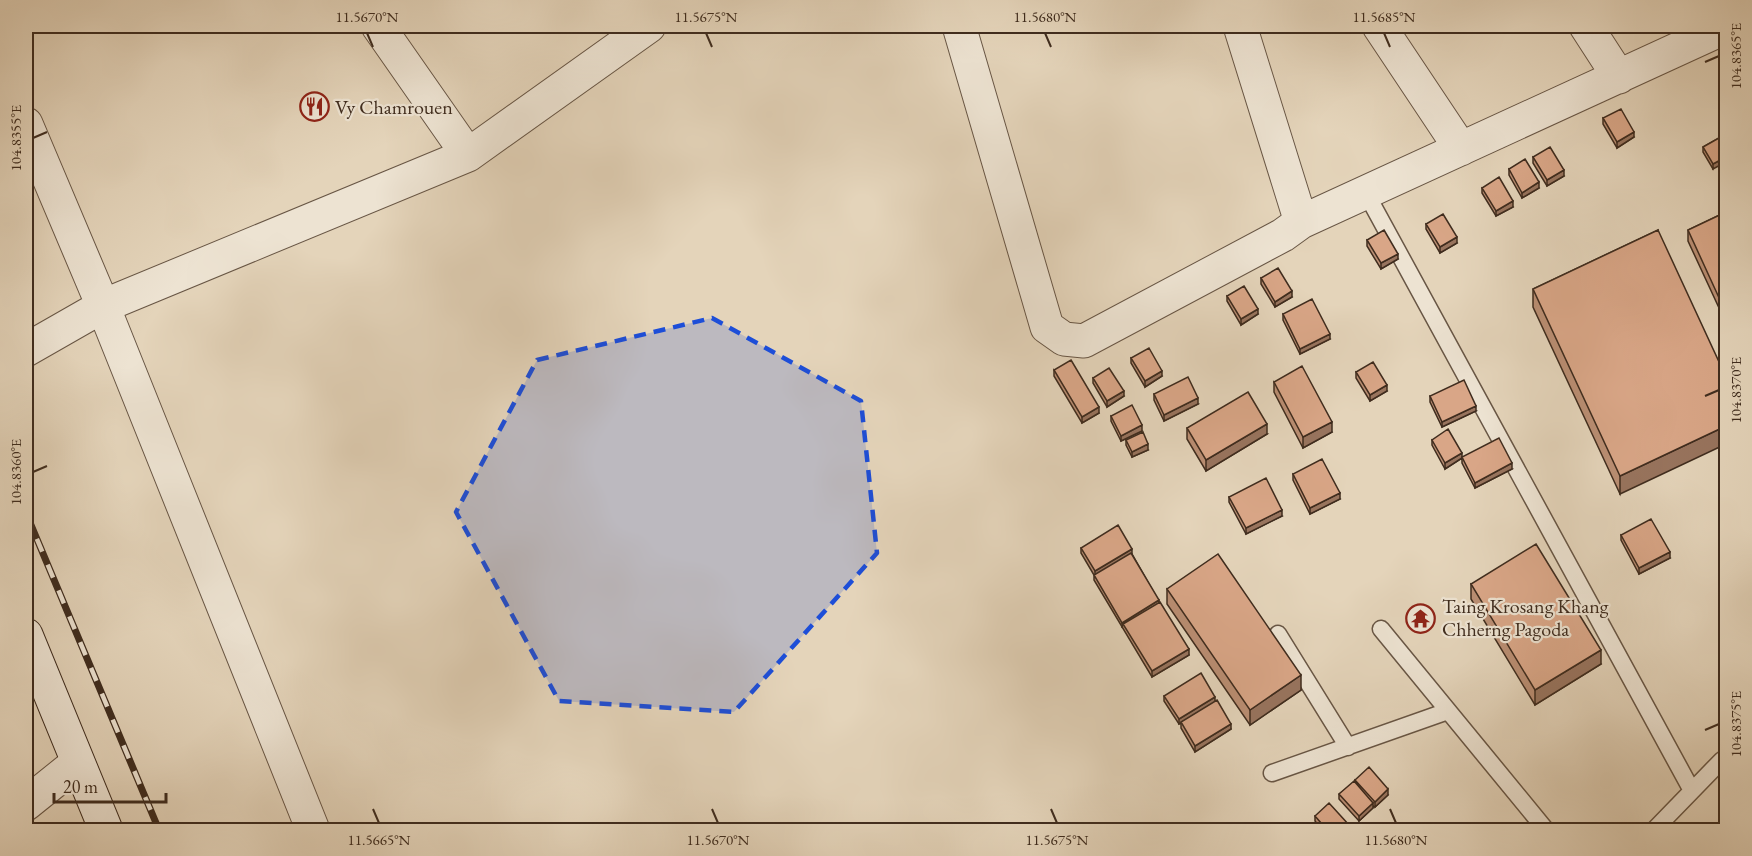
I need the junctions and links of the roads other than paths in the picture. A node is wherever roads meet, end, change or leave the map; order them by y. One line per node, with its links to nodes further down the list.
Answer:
1 (378, 26): 11 (street)
2 (649, 26): 11 (street)
3 (960, 26): 13 (street)
4 (1240, 26): 13 (street)
5 (1379, 26): 10 (street)
6 (1586, 26): 8 (street)
7 (1726, 27): 8 (street)
8 (1619, 76): 10 (street)
9 (26, 124): 14 (street)
10 (1461, 149): 12 (street)
11 (468, 155): 14 (street)
12 (1366, 193): 13 (street); 24 (lane)
13 (1301, 222)
14 (103, 306): 15 (street); 27 (street)
15 (26, 350)
16 (1381, 629): 19 (lane)
17 (1278, 634): 20 (lane)
18 (26, 635): 22 (street)
19 (1448, 711): 20 (lane); 28 (lane)
20 (1348, 747): 23 (lane)
21 (1726, 760): 24 (lane)
22 (77, 763): 25 (street); 26 (street)
23 (1272, 773)
24 (1691, 789): 29 (lane)
25 (26, 804)
26 (105, 831)
27 (313, 831)
28 (1546, 831)
29 (1654, 831)

